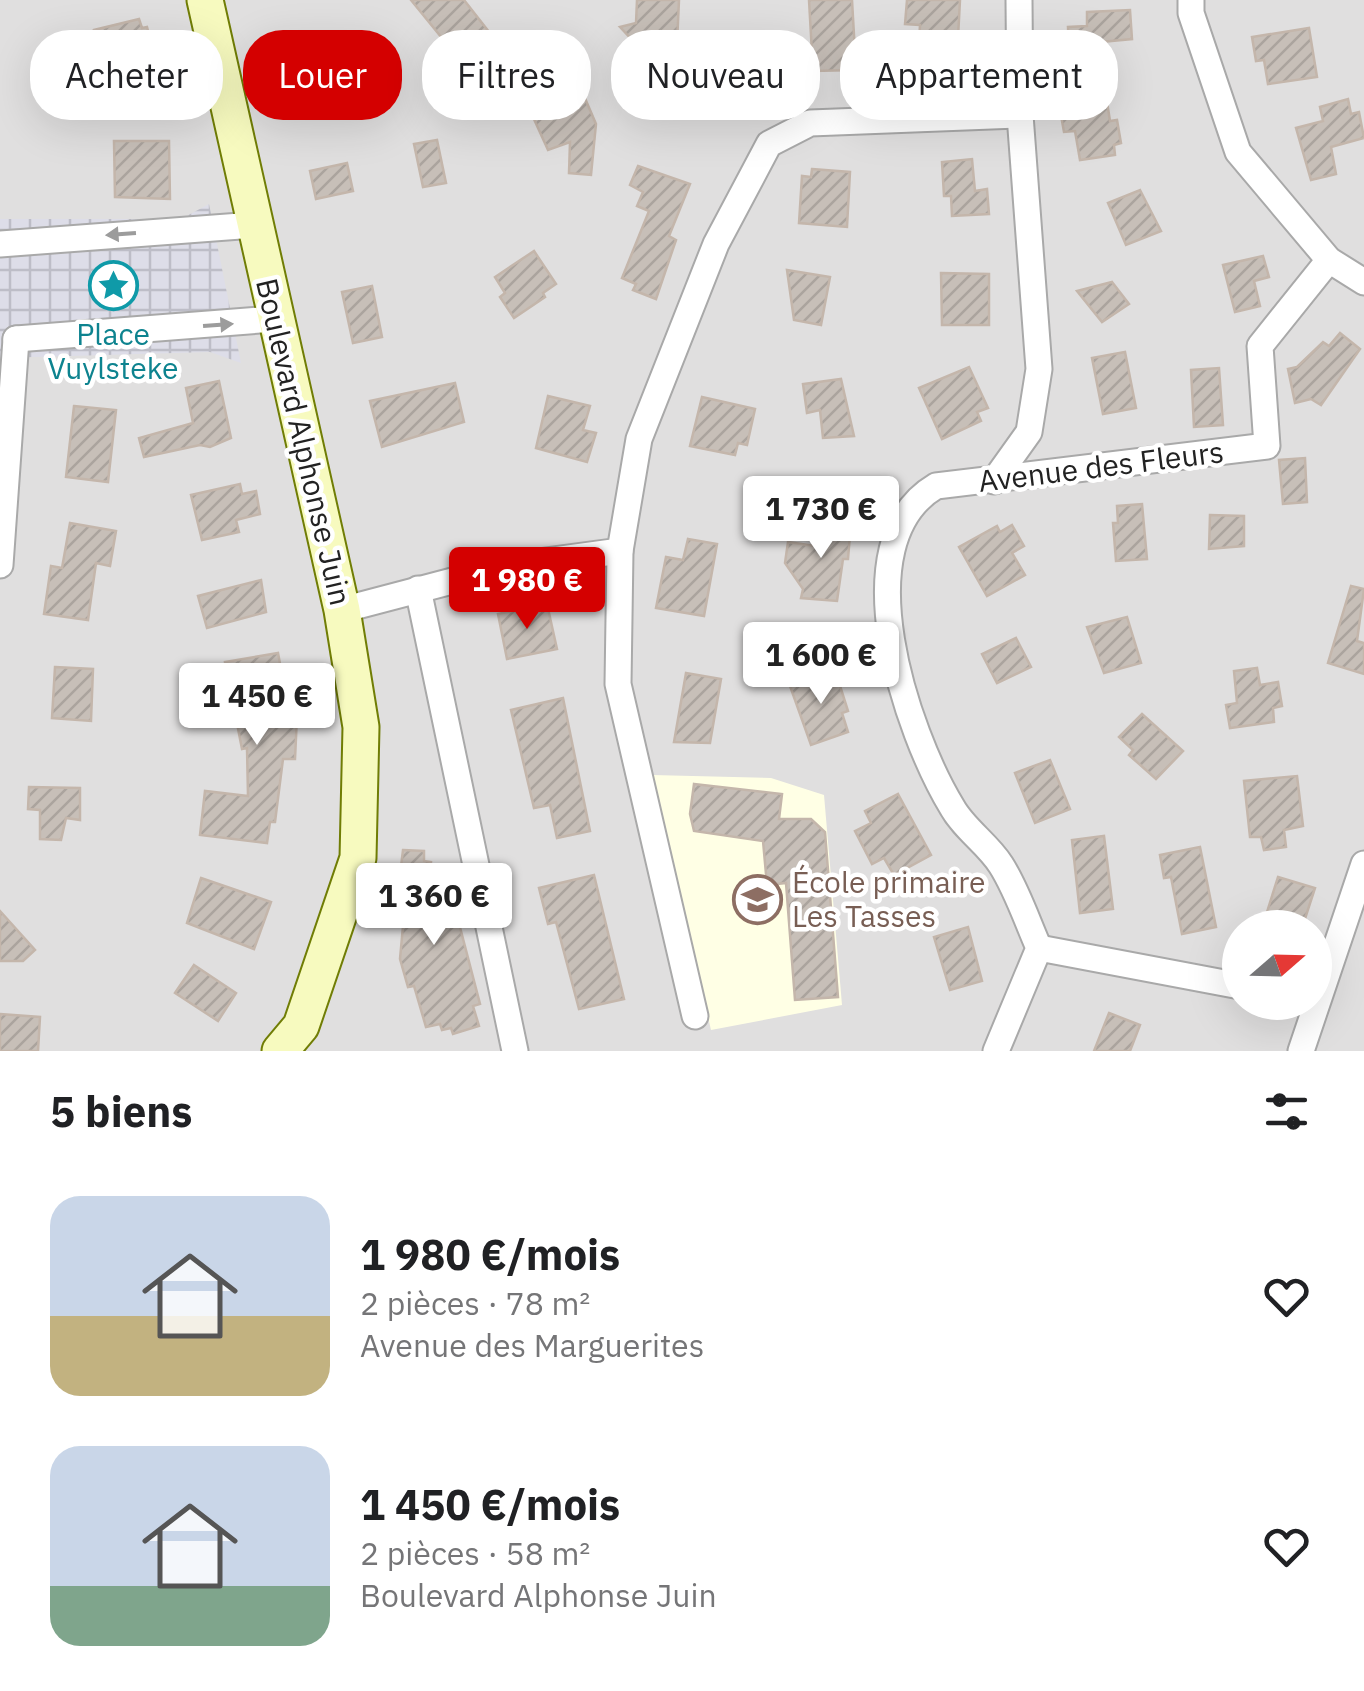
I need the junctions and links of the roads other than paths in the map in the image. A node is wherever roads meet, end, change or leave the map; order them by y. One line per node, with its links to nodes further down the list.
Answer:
1 (205, 0): 7 (street, Boulevard Alphonse Juin)
2 (1019, 0): 4 (street)
3 (1191, 0): 9 (street)
4 (1019, 30)
5 (870, 120): 14 (street)
6 (1020, 120): 13 (street)
7 (254, 224): 8 (street, one-way to 8); 11 (street, Boulevard Alphonse Juin)
8 (0, 244)
9 (1329, 260): 10 (street); 13 (street, Avenue des Fleurs)
10 (1364, 282)
11 (274, 319): 12 (street, one-way to 11); 17 (street, Boulevard Alphonse Juin)
12 (8, 335): 15 (street)
13 (994, 480): 19 (street, Avenue des Fleurs)
14 (620, 551): 16 (street); 22 (street)
15 (0, 565)
16 (418, 589): 17 (street); 25 (street)
17 (342, 610): 24 (street, Boulevard Alphonse Juin)
18 (1364, 864): 20 (street)
19 (1039, 948): 21 (street); 26 (street)
20 (1332, 955)
21 (1222, 983)
22 (694, 1016)
23 (1310, 1020): 27 (street)
24 (280, 1051)
25 (515, 1051)
26 (996, 1051)
27 (1301, 1051)

